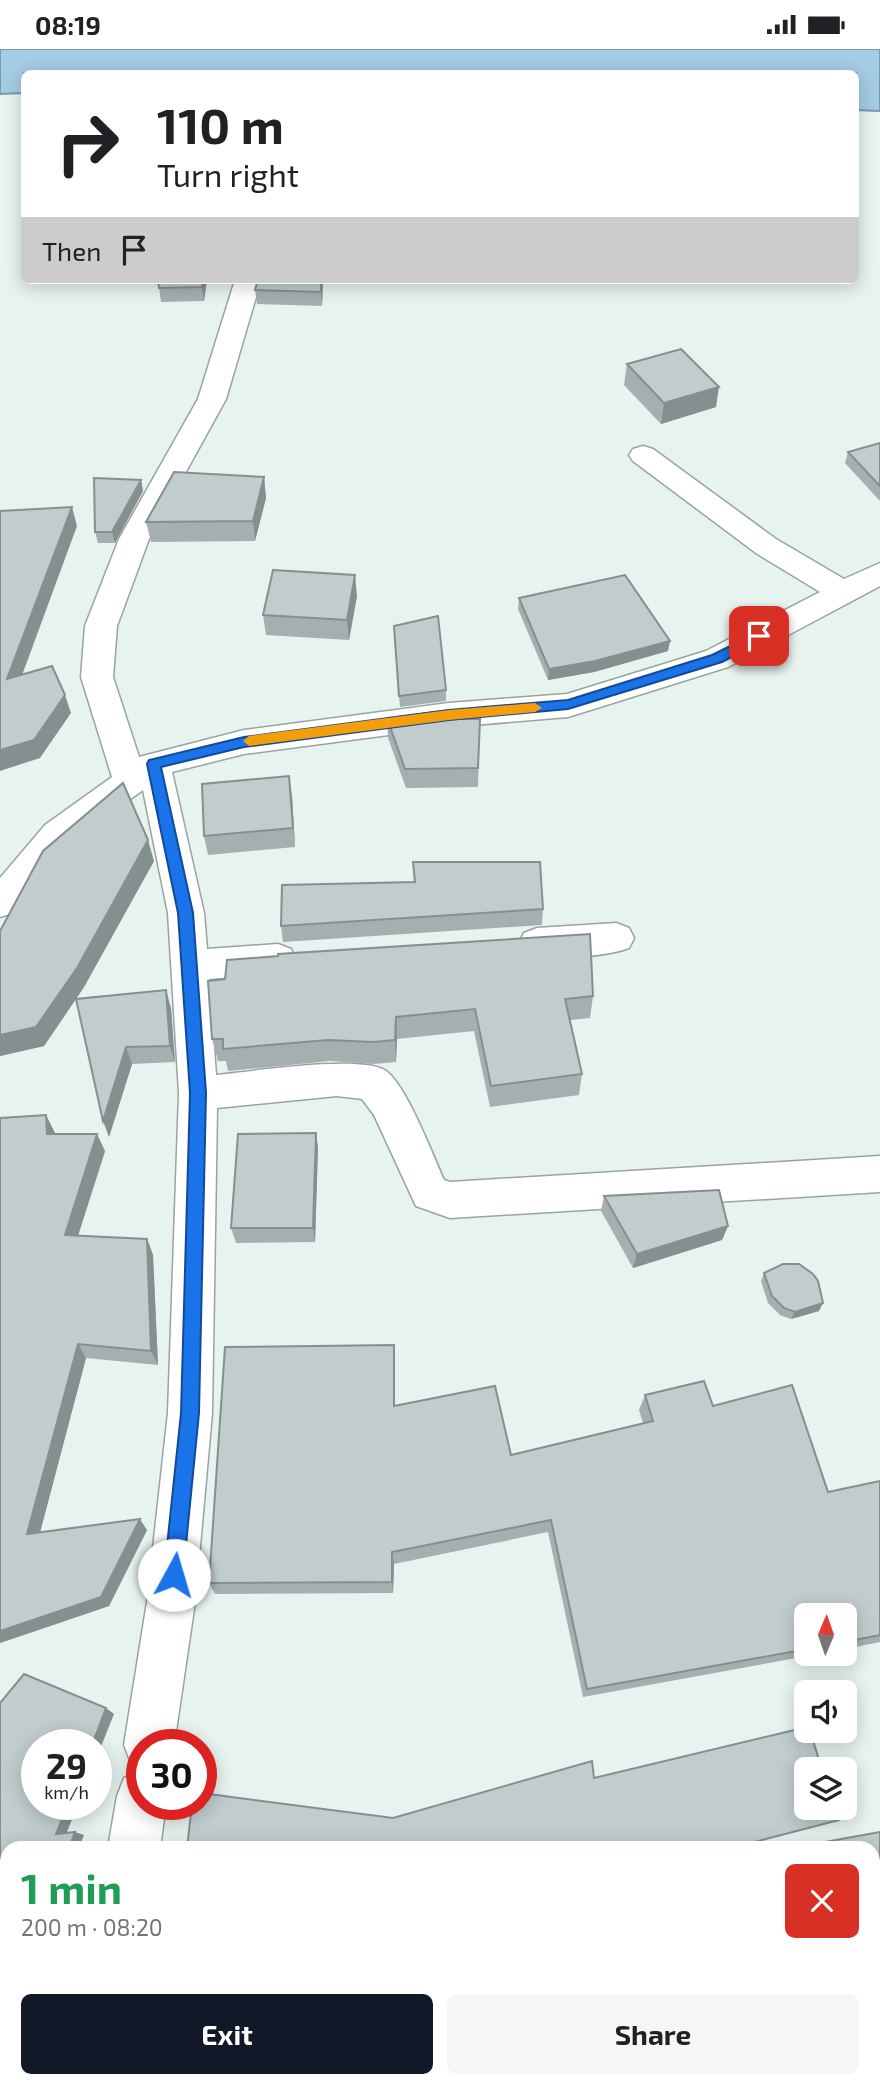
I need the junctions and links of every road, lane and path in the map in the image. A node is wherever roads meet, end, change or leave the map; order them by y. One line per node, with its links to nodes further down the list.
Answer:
1 (247, 284): 5 (street)
2 (643, 455): 4 (street)
3 (880, 572): 4 (street)
4 (843, 592): 5 (street)
5 (142, 772): 7 (street); 11 (street)
6 (0, 857): 7 (street)
7 (5, 897)
8 (616, 938): 9 (street)
9 (506, 945)
10 (313, 957): 11 (street)
11 (189, 965): 12 (street)
12 (198, 1093): 13 (street); 14 (street)
13 (880, 1174)
14 (151, 1729)
15 (138, 1820): 16 (street)
16 (135, 1841)

